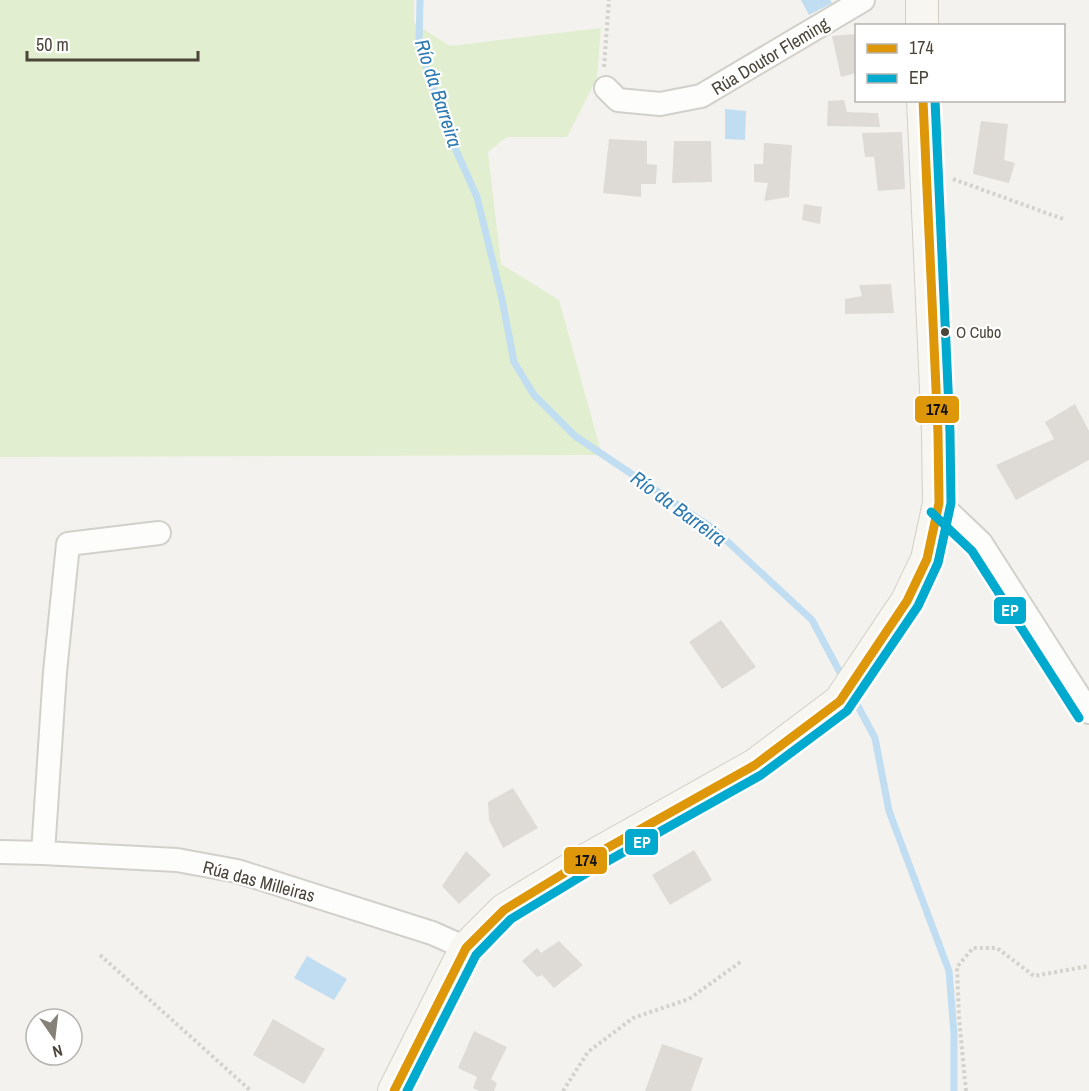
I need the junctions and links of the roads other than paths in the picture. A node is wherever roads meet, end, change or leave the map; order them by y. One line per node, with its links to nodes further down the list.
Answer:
1 (863, 0): 4 (street, Rúa Doutor Fleming)
2 (922, 0): 3 (main road)
3 (922, 24)
4 (606, 88)
5 (923, 102): 6 (main road)
6 (939, 503): 8 (street); 11 (main road)
7 (159, 533): 10 (street)
8 (1089, 712)
9 (0, 852): 10 (street, Rúa das Milleiras)
10 (44, 853): 11 (street, Rúa das Milleiras)
11 (466, 948): 12 (main road)
12 (394, 1091)

